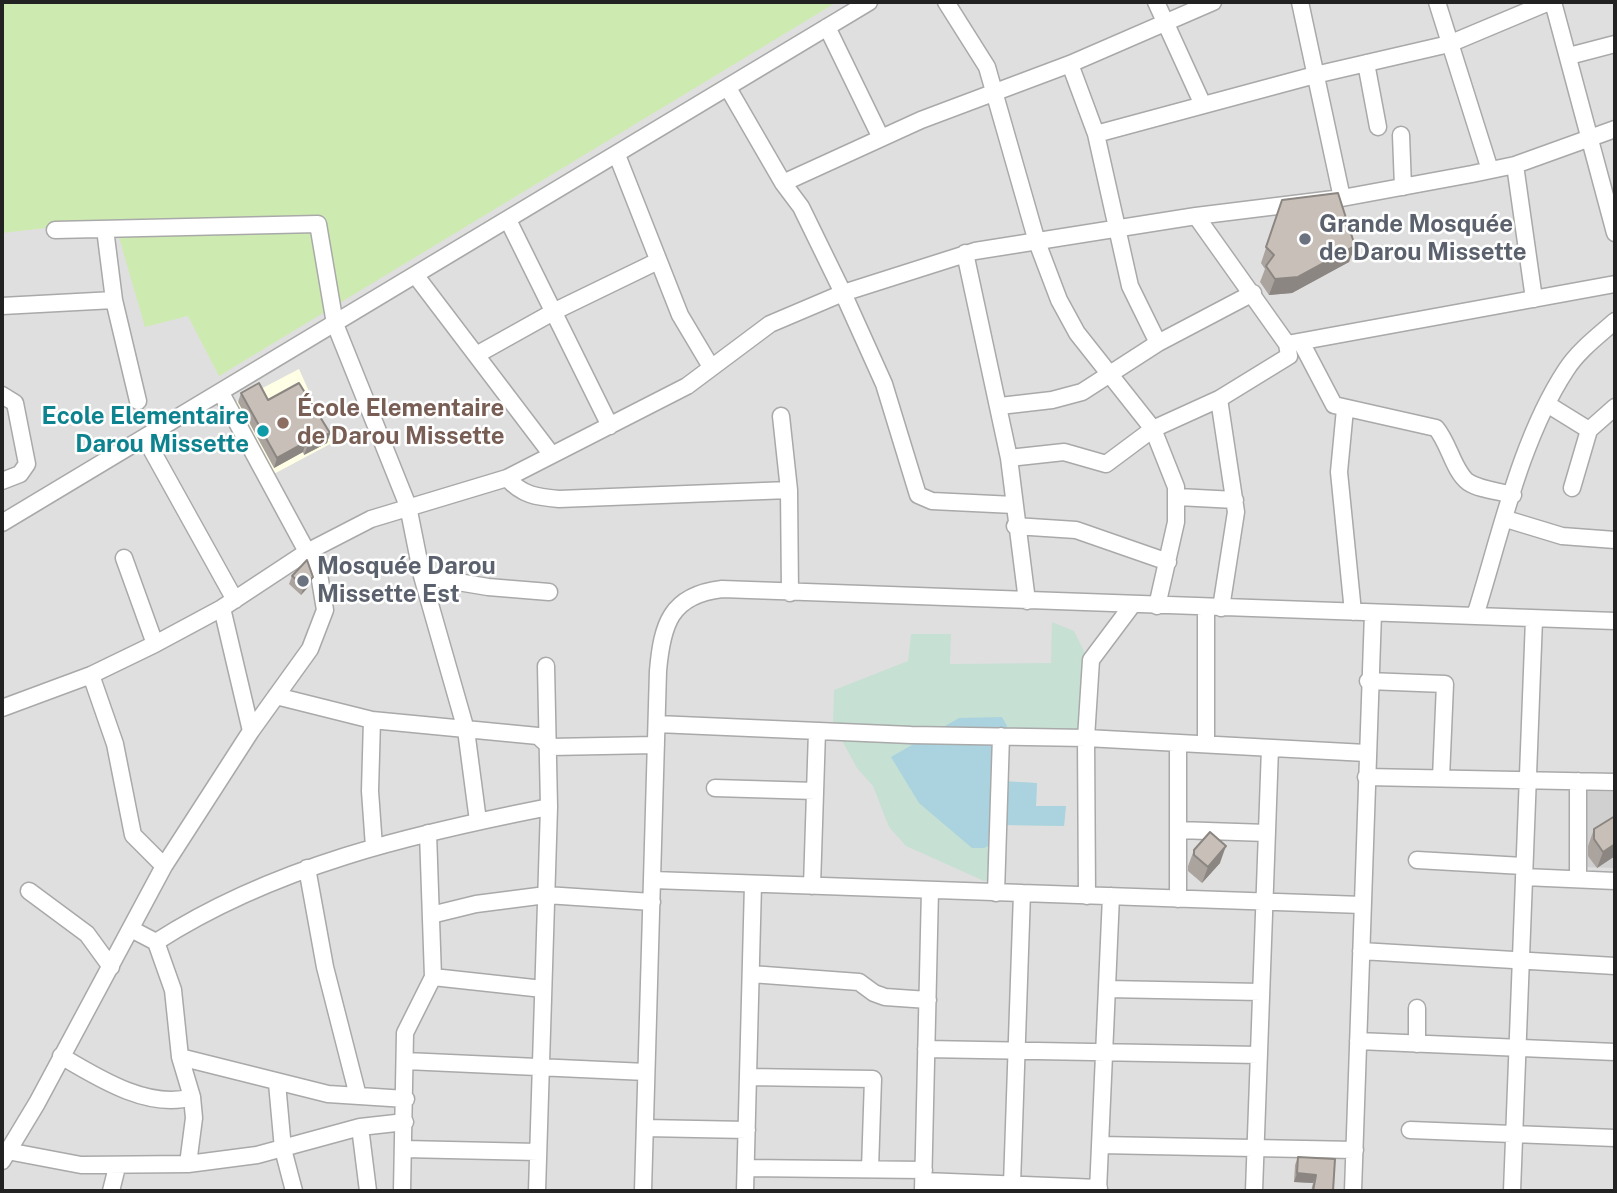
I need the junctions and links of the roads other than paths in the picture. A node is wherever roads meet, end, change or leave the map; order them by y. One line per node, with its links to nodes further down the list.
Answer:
1 (869, 2): 9 (street)
2 (946, 2): 17 (street)
3 (1156, 2): 8 (street)
4 (1213, 2): 8 (street)
5 (1300, 2): 15 (street)
6 (1437, 2): 10 (street)
7 (1551, 2): 10 (street); 12 (street)
8 (1165, 24): 14 (street); 18 (street)
9 (827, 27): 16 (street); 23 (street)
10 (1449, 44): 13 (street); 27 (street)
11 (1615, 44): 12 (street)
12 (1569, 56): 24 (street)
13 (1366, 63): 15 (street); 19 (street)
14 (1070, 64): 17 (street); 21 (street)
15 (1315, 75): 18 (street); 30 (street)
16 (728, 88): 25 (street); 28 (street)
17 (995, 90): 23 (street); 37 (street)
18 (1203, 105): 21 (street)
19 (1378, 127)
20 (1615, 130): 24 (street)
21 (1096, 134): 34 (street)
22 (1401, 135): 29 (street)
23 (881, 138): 28 (street)
24 (1591, 139): 26 (street); 36 (street)
25 (617, 155): 32 (street); 39 (street)
26 (1515, 165): 27 (street); 44 (street)
27 (1490, 170): 29 (street)
28 (783, 183): 42 (street)
29 (1403, 187): 30 (street)
30 (1342, 198): 31 (street)
31 (1196, 216): 34 (street); 43 (street)
32 (508, 220): 40 (street); 47 (street)
33 (105, 229): 35 (street); 45 (street); 49 (street)
34 (1117, 229): 37 (street); 50 (street)
35 (55, 230)
36 (1615, 233)
37 (1037, 242): 38 (street); 54 (street)
38 (965, 253): 42 (street); 60 (street)
39 (658, 261): 47 (street); 53 (street)
40 (416, 275): 49 (street); 52 (street)
41 (1615, 284): 44 (street)
42 (843, 293): 53 (street); 77 (street)
43 (1254, 293): 50 (street); 51 (street)
44 (1534, 299): 51 (street)
45 (114, 300): 46 (street); 58 (street)
46 (2, 306)
47 (555, 311): 52 (street); 64 (street)
48 (1615, 321): 59 (street)
49 (335, 324): 55 (street); 78 (street)
50 (1158, 343): 54 (street)
51 (1294, 343): 57 (street); 62 (street)
52 (478, 354): 68 (street)
53 (711, 367): 64 (street)
54 (1110, 373): 60 (street); 65 (street)
55 (221, 393): 67 (street); 83 (street)
56 (2, 395): 71 (street)
57 (1219, 399): 65 (street); 76 (street)
58 (138, 401)
59 (1547, 404): 66 (street); 74 (street)
60 (1000, 406): 69 (street)
61 (1615, 407): 66 (street)
62 (1345, 409): 74 (street); 94 (street)
63 (781, 416): 73 (street)
64 (610, 426): 68 (street)
65 (1153, 429): 69 (street); 75 (street)
66 (1589, 430): 72 (street)
67 (145, 438): 80 (street); 90 (street)
68 (552, 455): 70 (street)
69 (1009, 458): 77 (street)
70 (507, 478): 73 (street); 78 (street)
71 (2, 481)
72 (1572, 488)
73 (789, 490): 88 (street)
74 (1513, 495): 79 (street)
75 (1178, 497): 76 (street); 85 (street)
76 (1235, 500): 93 (street)
77 (1014, 505): 81 (street)
78 (408, 506): 83 (street); 86 (street)
79 (1506, 519): 82 (street); 96 (street)
80 (2, 523)
81 (1015, 526): 85 (street); 89 (street)
82 (1615, 540)
83 (307, 552): 90 (street); 103 (street)
84 (124, 558): 99 (street)
85 (1168, 562): 92 (street)
86 (422, 576): 87 (street); 107 (street)
87 (549, 592)
88 (790, 593): 89 (street); 106 (street)
89 (1027, 601): 91 (street)
90 (229, 604): 99 (street); 108 (street)
91 (1133, 604): 92 (street); 111 (street)
92 (1157, 606): 93 (street)
93 (1213, 607): 94 (street); 113 (street)
94 (1353, 612): 95 (street)
95 (1373, 613): 96 (street); 102 (street)
96 (1475, 617): 97 (street)
97 (1534, 619): 98 (street); 121 (street)
98 (1615, 621)
99 (155, 644): 101 (street)
100 (546, 666): 115 (street)
101 (91, 675): 104 (street); 133 (street)
102 (1368, 681): 117 (street); 120 (street)
103 (276, 695): 105 (street); 108 (street)
104 (2, 709)
105 (372, 720): 107 (street); 131 (street)
106 (657, 724): 109 (street); 114 (street)
107 (466, 730): 115 (street); 127 (street)
108 (250, 731): 133 (street)
109 (817, 731): 110 (street); 125 (street)
110 (1000, 736): 111 (street); 143 (street)
111 (1086, 738): 112 (street); 146 (street)
112 (1178, 743): 113 (street); 128 (street)
113 (1206, 744): 116 (street)
114 (656, 745): 115 (street); 137 (street)
115 (550, 747): 126 (street)
116 (1270, 748): 117 (street); 130 (street)
117 (1366, 753): 119 (street)
118 (1615, 774): 123 (street)
119 (1366, 777): 120 (street); 151 (street)
120 (1441, 778): 121 (street)
121 (1528, 780): 122 (street); 135 (street)
122 (1578, 781): 123 (street); 136 (street)
123 (1615, 782)
124 (715, 788): 125 (street)
125 (815, 791): 140 (street)
126 (549, 807): 127 (street); 145 (street)
127 (478, 821): 129 (street)
128 (1178, 830): 130 (street); 148 (street)
129 (428, 833): 131 (street); 152 (street)
130 (1267, 833): 150 (street)
131 (374, 847): 134 (street)
132 (1417, 860): 135 (street)
133 (163, 866): 153 (street)
134 (307, 869): 154 (street); 181 (street)
135 (1524, 872): 136 (street); 156 (street)
136 (1578, 878): 138 (street)
137 (653, 880): 139 (street); 149 (street)
138 (1615, 881)
139 (753, 884): 140 (street); 159 (street)
140 (812, 886): 141 (street)
141 (930, 890): 143 (street); 164 (street)
142 (29, 891): 158 (street)
143 (996, 893): 144 (street)
144 (1022, 893): 146 (street); 170 (street)
145 (546, 895): 149 (street); 152 (street); 161 (street)
146 (1087, 896): 147 (street)
147 (1111, 897): 148 (street); 162 (street)
148 (1178, 899): 150 (street)
149 (652, 902): 178 (street)
150 (1264, 902): 151 (street); 163 (street)
151 (1362, 905): 155 (street)
152 (431, 915): 160 (street)
153 (131, 929): 154 (street); 158 (street)
154 (156, 942): 175 (street)
155 (1361, 951): 156 (street); 166 (street)
156 (1522, 960): 157 (street); 168 (street)
157 (1615, 966)
158 (111, 967): 174 (street)
159 (751, 975): 164 (street); 179 (street)
160 (433, 978): 161 (street); 176 (street)
161 (543, 989): 177 (street)
162 (1107, 989): 163 (street); 171 (street)
163 (1261, 992): 173 (street)
164 (928, 1000): 169 (street)
165 (1417, 1008): 167 (street)
166 (1358, 1041): 167 (street); 195 (street)
167 (1417, 1044): 168 (street)
168 (1519, 1048): 172 (street); 189 (street)
169 (926, 1049): 170 (street); 202 (street)
170 (1017, 1051): 171 (street); 203 (street)
171 (1105, 1052): 173 (street); 191 (street)
172 (1615, 1052)
173 (1259, 1055): 192 (street)
174 (61, 1056): 182 (street); 197 (street)
175 (180, 1058): 180 (street); 182 (street)
176 (406, 1061): 177 (street); 183 (street)
177 (540, 1067): 178 (street); 196 (street)
178 (646, 1072): 186 (street)
179 (748, 1077): 187 (street); 201 (street)
180 (277, 1083): 181 (street); 193 (street)
181 (358, 1096): 183 (street)
182 (192, 1097): 198 (street)
183 (406, 1099): 184 (street)
184 (405, 1122): 185 (street); 194 (street)
185 (360, 1127): 193 (street); 207 (street)
186 (645, 1128): 187 (street); 210 (street)
187 (747, 1130): 200 (street)
188 (1410, 1130): 189 (street)
189 (1516, 1135): 190 (street); 214 (street)
190 (1615, 1138)
191 (1100, 1145): 192 (street); 204 (street)
192 (1255, 1148): 195 (street); 212 (street)
193 (283, 1149): 198 (street); 206 (street)
194 (404, 1149): 196 (street); 208 (street)
195 (1355, 1150): 213 (street)
196 (538, 1152): 209 (street)
197 (4, 1154): 199 (street)
198 (188, 1164): 199 (street)
199 (117, 1167): 205 (street)
200 (746, 1168): 201 (street); 211 (street)
201 (870, 1169): 202 (street)
202 (924, 1181): 203 (street)
203 (1012, 1184): 204 (street)
204 (1098, 1189)
205 (111, 1191)
206 (293, 1191)
207 (368, 1191)
208 (402, 1191)
209 (537, 1191)
210 (643, 1191)
211 (745, 1191)
212 (1254, 1191)
213 (1353, 1191)
214 (1512, 1191)

